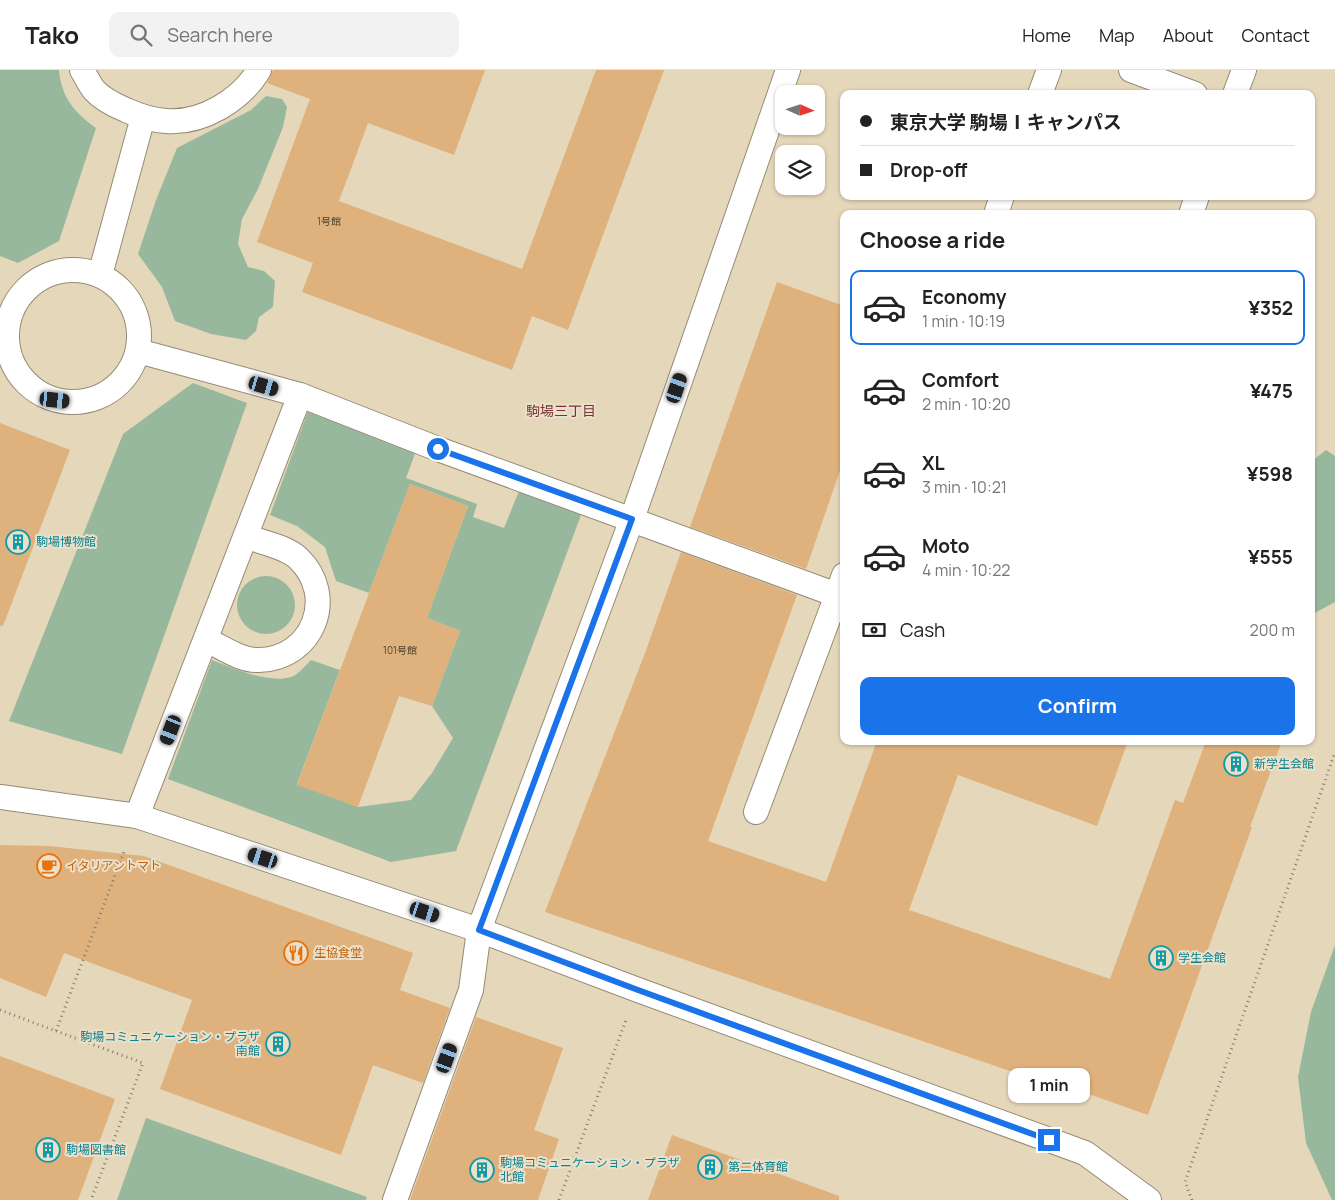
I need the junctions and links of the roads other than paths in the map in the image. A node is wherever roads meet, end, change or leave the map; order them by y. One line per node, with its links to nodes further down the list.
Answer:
1 (82, 70): 10 (lane)
2 (259, 70): 10 (lane)
3 (788, 70): 14 (lane)
4 (1049, 70): 7 (lane)
5 (1131, 70): 8 (lane)
6 (1244, 70): 9 (lane)
7 (1042, 90)
8 (1184, 90)
9 (1236, 90)
10 (143, 117): 11 (lane)
11 (100, 275): 12 (lane); 12 (lane)
12 (138, 351): 13 (lane)
13 (300, 395): 14 (lane); 15 (lane)
14 (632, 519): 16 (lane); 21 (lane)
15 (246, 536): 17 (lane); 17 (lane)
16 (840, 585): 19 (lane)
17 (206, 640): 20 (lane)
18 (0, 796): 20 (lane)
19 (756, 812)
20 (137, 816): 21 (lane)
21 (479, 930): 22 (lane); 23 (lane)
22 (395, 1200)
23 (1149, 1200)

